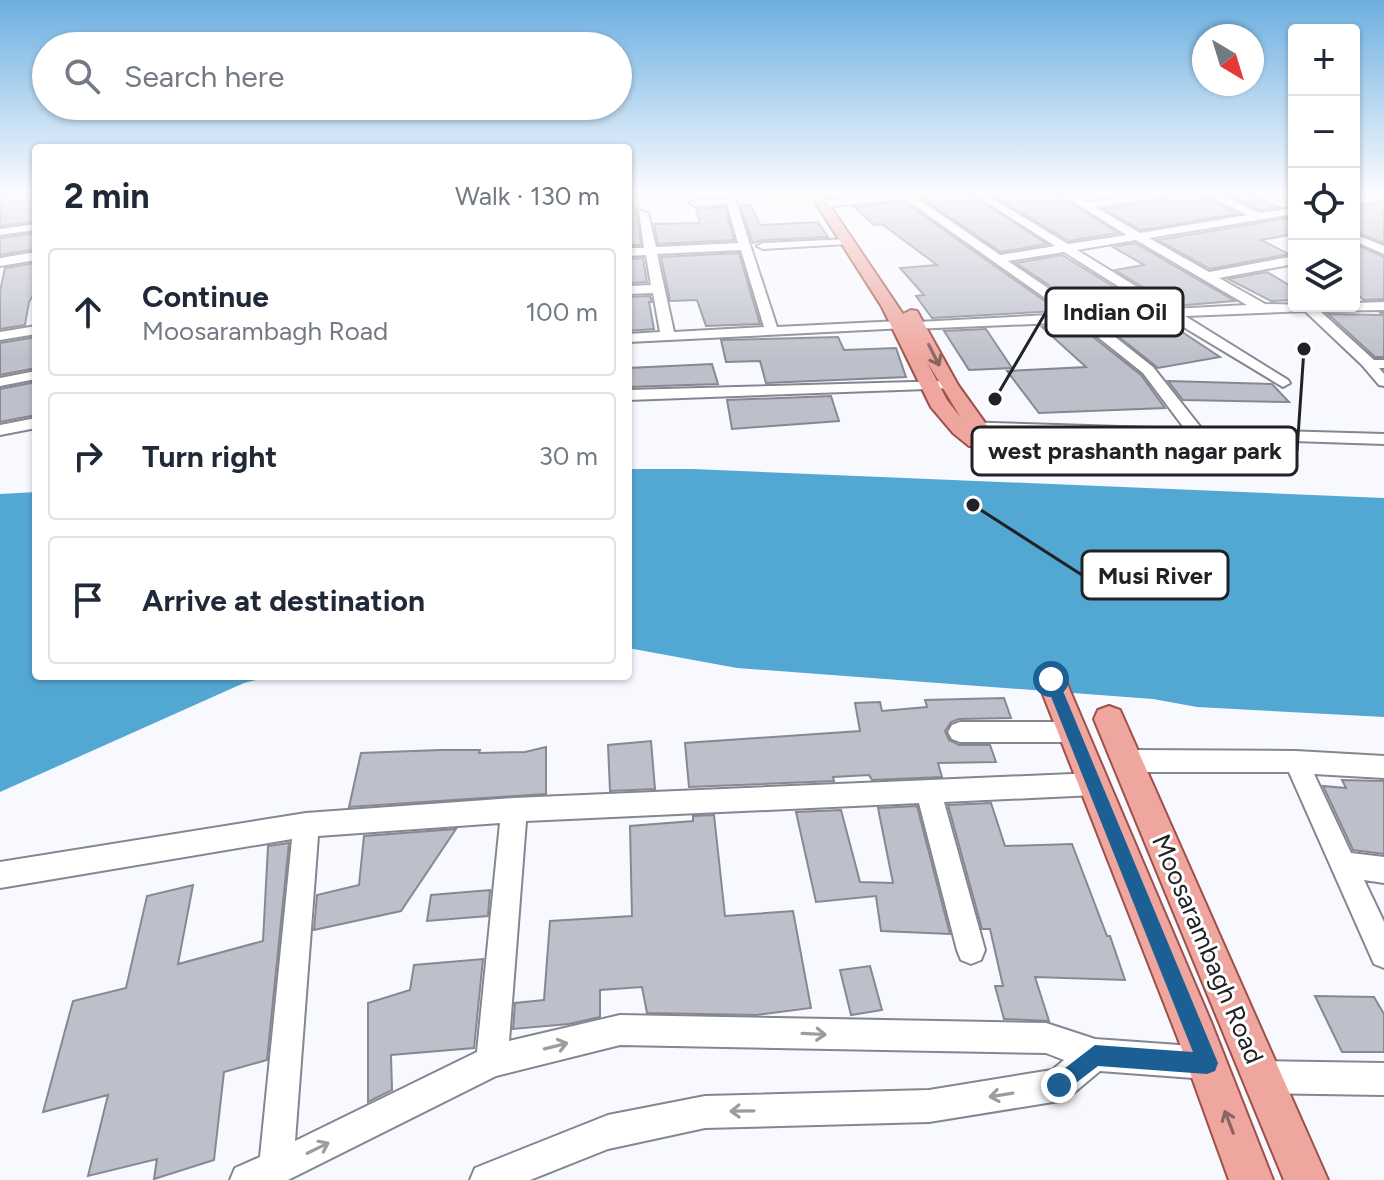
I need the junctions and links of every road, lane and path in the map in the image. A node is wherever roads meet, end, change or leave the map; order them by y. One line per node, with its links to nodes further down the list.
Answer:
1 (687, 249): 9 (street)
2 (747, 249): 27 (street)
3 (853, 249): 25 (main road)
4 (861, 249): 25 (main road)
5 (984, 249): 12 (street)
6 (1061, 249): 12 (street)
7 (1070, 249): 23 (street)
8 (1164, 249): 15 (street)
9 (649, 251): 10 (street); 16 (street)
10 (632, 252)
11 (32, 257): 13 (street)
12 (998, 259): 24 (street)
13 (0, 262)
14 (1288, 263): 15 (street)
15 (1209, 276): 20 (street)
16 (657, 289): 17 (street); 29 (street)
17 (632, 290)
18 (1360, 305): 19 (street)
19 (1384, 306)
20 (1262, 308): 21 (street); 23 (street)
21 (1288, 308)
22 (1314, 312): 31 (street)
23 (1177, 315): 24 (street); 35 (street)
24 (1084, 319): 25 (street); 41 (street)
25 (909, 325): 27 (street); 36 (main road); 37 (main road, one-way to 37)
26 (32, 328): 28 (street)
27 (772, 331): 29 (street)
28 (0, 336)
29 (668, 336): 30 (street)
30 (632, 338)
31 (1377, 364): 34 (street)
32 (32, 376): 33 (street)
33 (0, 382)
34 (1384, 382)
35 (1283, 383)
36 (925, 384): 37 (street); 38 (street); 42 (main road)
37 (949, 385): 42 (main road)
38 (632, 395)
39 (32, 424): 40 (street)
40 (0, 430)
41 (1198, 434): 42 (street); 43 (street)
42 (978, 439)
43 (1384, 439)
44 (1051, 679): 47 (main road, Moosarambagh Road)
45 (1109, 719): 48 (main road, Moosarambagh Road)
46 (960, 732): 47 (street)
47 (1072, 732): 51 (main road, Moosarambagh Road)
48 (1129, 761): 49 (street); 63 (main road, Moosarambagh Road)
49 (1296, 762): 50 (street); 55 (street)
50 (1384, 767)
51 (1095, 784): 52 (street); 62 (main road, Moosarambagh Road)
52 (928, 790): 53 (street); 58 (street)
53 (514, 810): 54 (street); 61 (street)
54 (306, 825): 57 (street); 65 (street)
55 (1341, 864): 56 (street); 59 (street)
56 (1384, 870)
57 (0, 875)
58 (971, 950)
59 (1384, 954)
60 (1095, 1055): 61 (street, one-way to 60); 62 (street); 67 (street, one-way to 67)
61 (492, 1061): 65 (street, one-way to 61)
62 (1207, 1063): 68 (main road, Moosarambagh Road, one-way to 62)
63 (1262, 1077): 64 (street); 69 (main road, Moosarambagh Road)
64 (1384, 1079)
65 (276, 1168): 66 (street)
66 (247, 1180)
67 (487, 1180)
68 (1251, 1180)
69 (1306, 1180)

